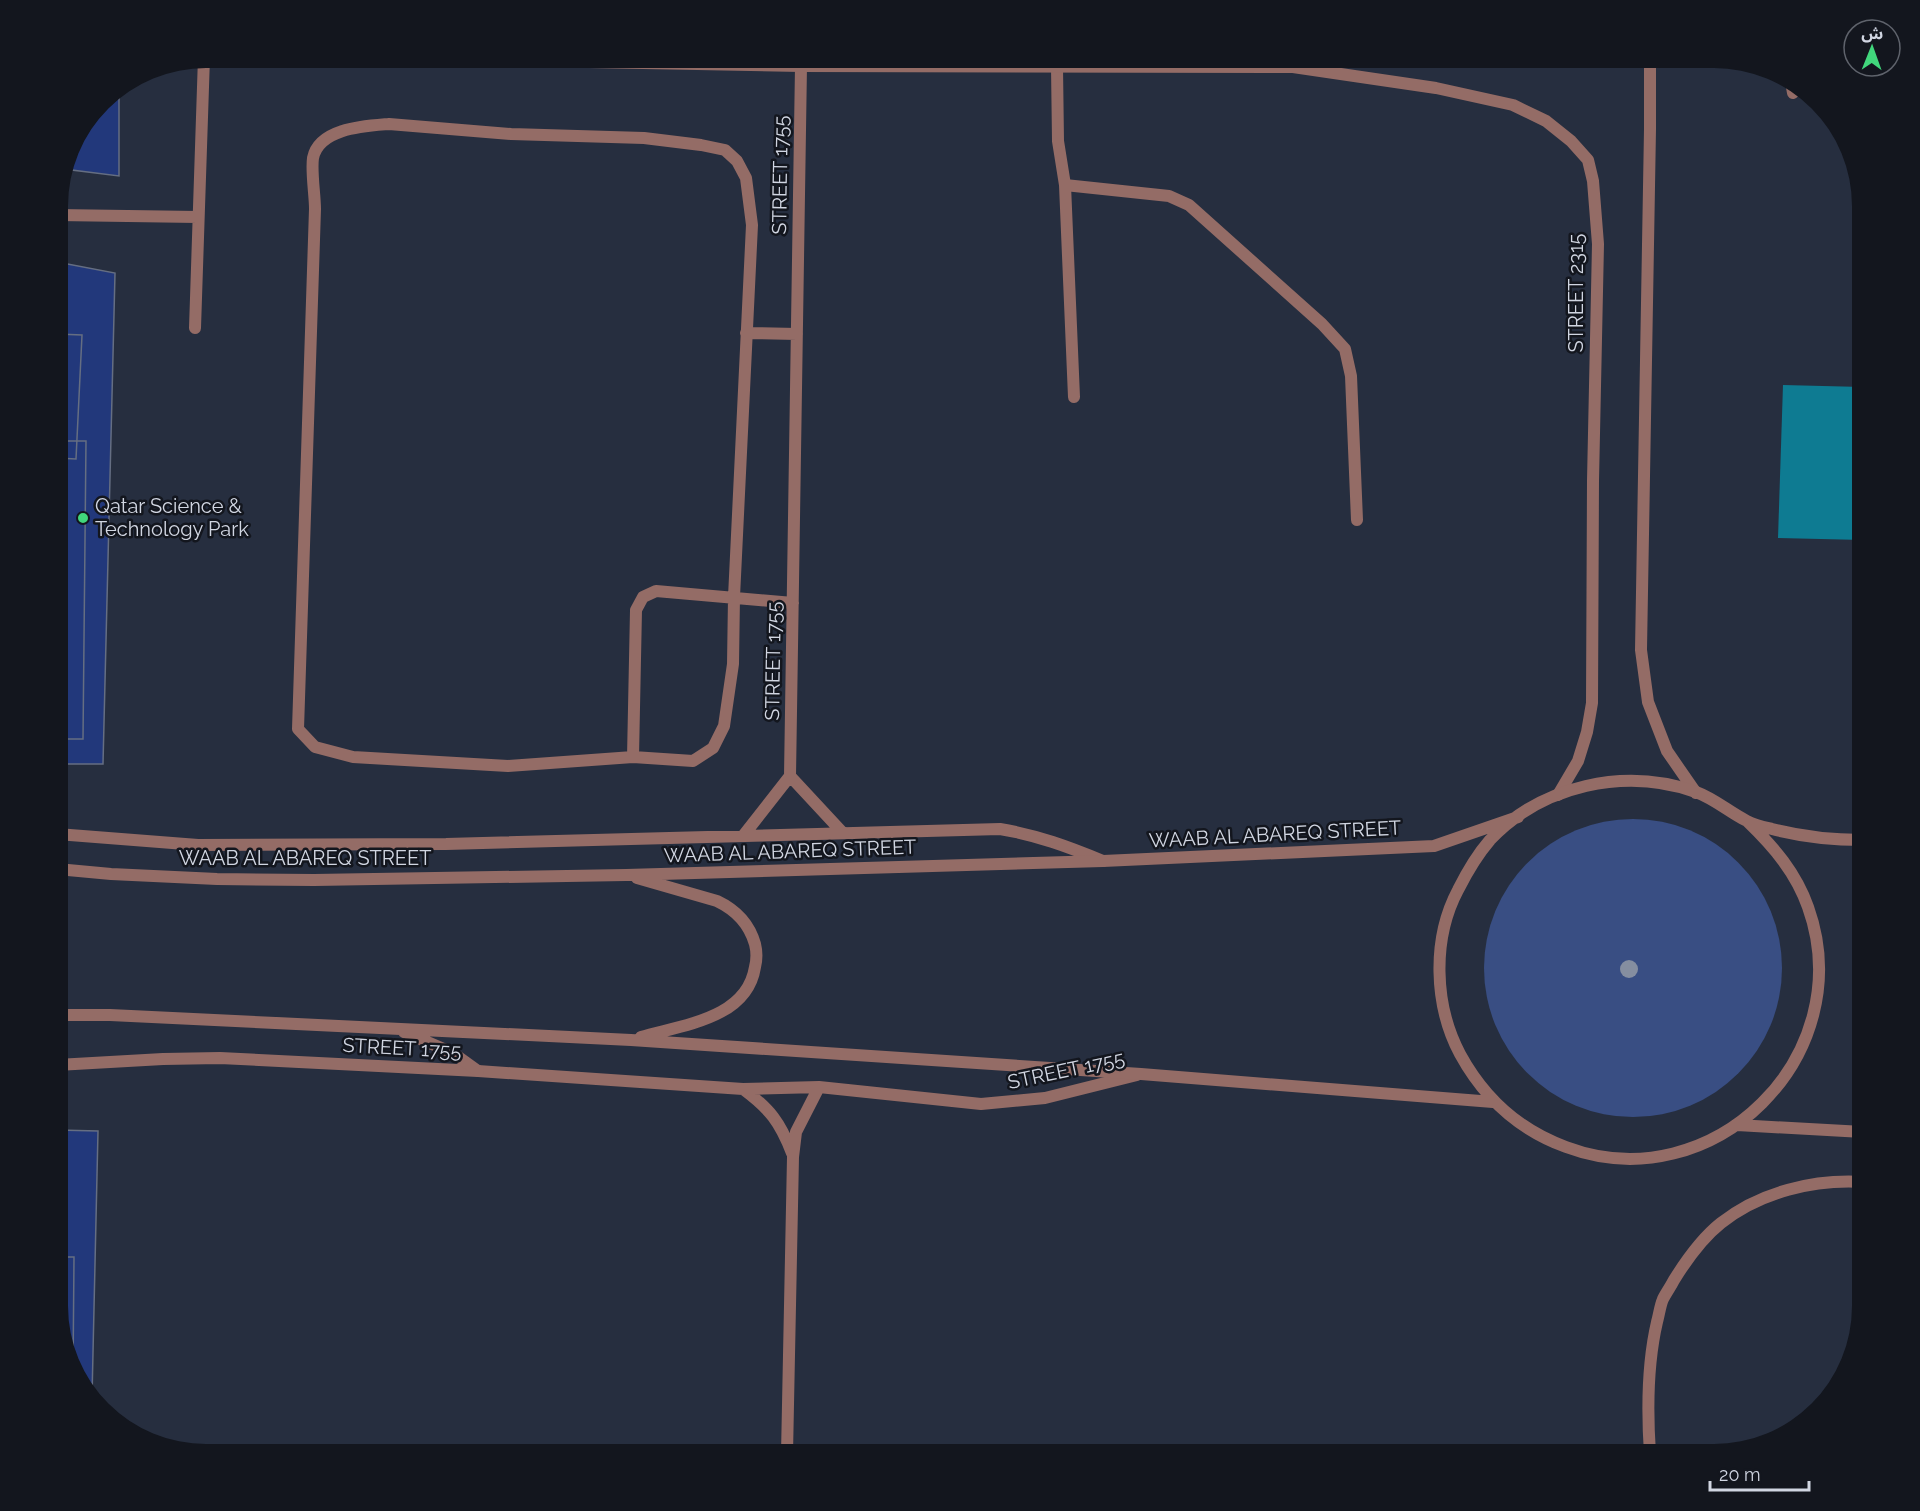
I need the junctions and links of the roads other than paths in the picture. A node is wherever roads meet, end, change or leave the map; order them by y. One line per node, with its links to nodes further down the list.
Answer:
1 (204, 68): 8 (street)
2 (801, 68): 11 (street, STREET 1755)
3 (1057, 68): 6 (street)
4 (1300, 68): 19 (street, STREET 2315)
5 (1650, 68): 18 (street)
6 (1065, 185): 12 (street); 13 (street)
7 (68, 215): 8 (street)
8 (198, 217): 9 (street)
9 (195, 328)
10 (746, 333): 11 (street); 14 (street); 16 (street)
11 (797, 334): 15 (street, STREET 1755)
12 (1074, 397)
13 (1357, 520)
14 (734, 597): 15 (street); 16 (street); 16 (street)
15 (793, 603): 17 (street, STREET 1755)
16 (633, 757)
17 (790, 776): 22 (street); 24 (street)
18 (1696, 793): 19 (street); 21 (street)
19 (1557, 795): 20 (street)
20 (1518, 816): 26 (street, WAAB AL ABAREQ STREET); 37 (street)
21 (1748, 822): 25 (street); 38 (street)
22 (842, 832): 24 (street); 26 (street)
23 (68, 835): 24 (street)
24 (743, 836)
25 (1852, 839)
26 (1103, 861): 28 (street, WAAB AL ABAREQ STREET)
27 (68, 870): 28 (street, WAAB AL ABAREQ STREET)
28 (626, 875): 31 (street)
29 (68, 1015): 30 (street)
30 (392, 1027): 31 (street); 33 (street)
31 (631, 1040): 34 (street)
32 (68, 1064): 33 (street, STREET 1755)
33 (478, 1071): 36 (street, STREET 1755)
34 (1141, 1074): 35 (street, STREET 1755); 37 (street)
35 (819, 1087): 36 (street, STREET 1755); 40 (street)
36 (744, 1089): 40 (street)
37 (1493, 1102): 38 (street)
38 (1737, 1125): 39 (street)
39 (1852, 1131)
40 (793, 1157): 42 (street)
41 (1852, 1181): 43 (street)
42 (787, 1444)
43 (1650, 1444)

